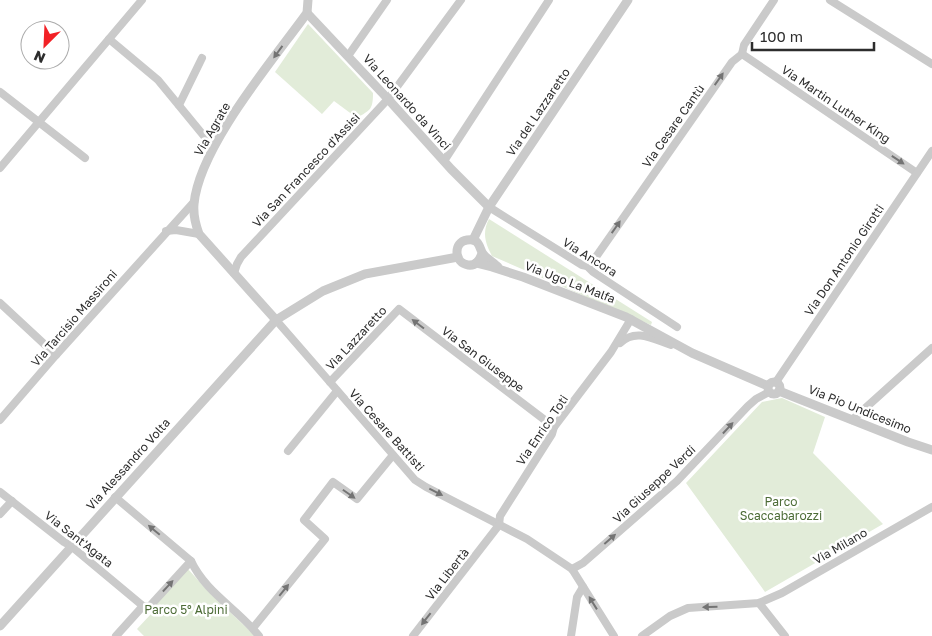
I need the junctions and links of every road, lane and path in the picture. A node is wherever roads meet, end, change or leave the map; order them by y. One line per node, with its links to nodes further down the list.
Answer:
1 (142, 0): 10 (street)
2 (308, 0): 9 (street)
3 (387, 0): 12 (street)
4 (460, 0): 16 (street, Via San Francesco d'Assisi)
5 (549, 0): 22 (street)
6 (628, 0): 26 (street, Via del Lazzaretto)
7 (774, 0): 11 (street, Via Cesare Cantù)
8 (830, 0): 14 (street)
9 (307, 13): 12 (street, Via Leonardo da Vinci); 19 (street, Via Agrate, one-way to 19)
10 (109, 39): 17 (street); 18 (street)
11 (742, 54): 24 (street, Via Martin Luther King, one-way to 24); 35 (street, Via Cesare Cantù, one-way to 11)
12 (348, 56): 16 (street, Via Leonardo da Vinci)
13 (202, 58): 17 (street)
14 (932, 64)
15 (0, 92): 18 (street)
16 (388, 99): 22 (street, Via Leonardo da Vinci); 32 (street, Via San Francesco d'Assisi)
17 (179, 105): 19 (street)
18 (39, 124): 21 (street); 23 (street)
19 (213, 147): 25 (street, Via Agrate)
20 (932, 151): 24 (street, Via Don Antonio Girotti)
21 (84, 158)
22 (444, 161): 26 (street, Via Leonardo da Vinci)
23 (0, 168)
24 (917, 173): 48 (street, Via Don Antonio Girotti)
25 (194, 202): 27 (street, Via Tarcisio Massironi); 28 (street, Via Agrate)
26 (489, 207): 29 (street, Via del Lazzaretto); 35 (street, Via Ancora)
27 (166, 231): 28 (street); 46 (street, Via Tarcisio Massironi)
28 (199, 234): 31 (street)
29 (473, 240): 30 (street, Via Ugo La Malfa); 33 (street)
30 (482, 253): 34 (street); 36 (street, Via Ugo La Malfa)
31 (218, 255): 32 (street); 37 (street)
32 (241, 257): 37 (street, Via San Francesco d'Assisi)
33 (458, 257): 34 (street, Via Ugo La Malfa); 40 (street, Via Ugo La Malfa)
34 (476, 263): 36 (street, Via Ugo La Malfa)
35 (587, 266): 42 (street, Via Ancora)
36 (500, 269): 41 (street, Via Ugo La Malfa)
37 (234, 273): 40 (street)
38 (0, 304): 46 (street)
39 (399, 309): 47 (street, Via Lazzaretto); 52 (street, Via San Giuseppe, one-way to 39)
40 (276, 320): 47 (street, Via Cesare Battisti); 57 (street, Via Alessandro Volta)
41 (631, 320): 43 (street, Via Pio Undicesimo); 45 (street, Via Enrico Toti)
42 (677, 327)
43 (681, 348): 45 (street, Via Enrico Toti); 48 (street, Via Pio Undicesimo)
44 (932, 348): 51 (street)
45 (611, 352): 52 (street, Via Enrico Toti)
46 (56, 354): 50 (street, Via Tarcisio Massironi)
47 (330, 382): 49 (street, Via Cesare Battisti)
48 (773, 388): 51 (street, Via Pio Undicesimo); 64 (street, Via Giuseppe Verdi, one-way to 48)
49 (337, 391): 54 (street, Via Cesare Battisti); 55 (street, Via Cesare Battisti)
50 (0, 420)
51 (852, 420): 53 (street, Via Pio Undicesimo)
52 (554, 427): 61 (street, Via Enrico Toti)
53 (932, 450)
54 (288, 451)
55 (393, 455): 61 (street, Via Cesare Battisti, one-way to 61); 69 (street, one-way to 55)
56 (0, 492): 58 (street, Via Sant'Agata)
57 (115, 497): 62 (street, Via Alessandro Volta); 63 (street, one-way to 57)
58 (12, 500): 60 (street); 62 (street, Via Sant'Agata)
59 (932, 507): 66 (street, Via Milano)
60 (0, 514)
61 (499, 525): 64 (street, Via Cesare Battisti); 72 (street, Via Libertà, one-way to 72)
62 (71, 546): 67 (street, Via Sant'Agata); 68 (street, Via Alessandro Volta)
63 (191, 561): 67 (street, one-way to 63); 69 (street)
64 (572, 569): 65 (street)
65 (582, 587): 73 (street); 74 (street, one-way to 65)
66 (759, 603): 75 (street, Via Milano, one-way to 75); 76 (street)
67 (143, 606): 70 (street)
68 (0, 626)
69 (253, 628): 71 (street)
70 (120, 635)
71 (259, 636)
72 (413, 636)
73 (571, 636)
74 (614, 636)
75 (642, 636)
76 (785, 636)

